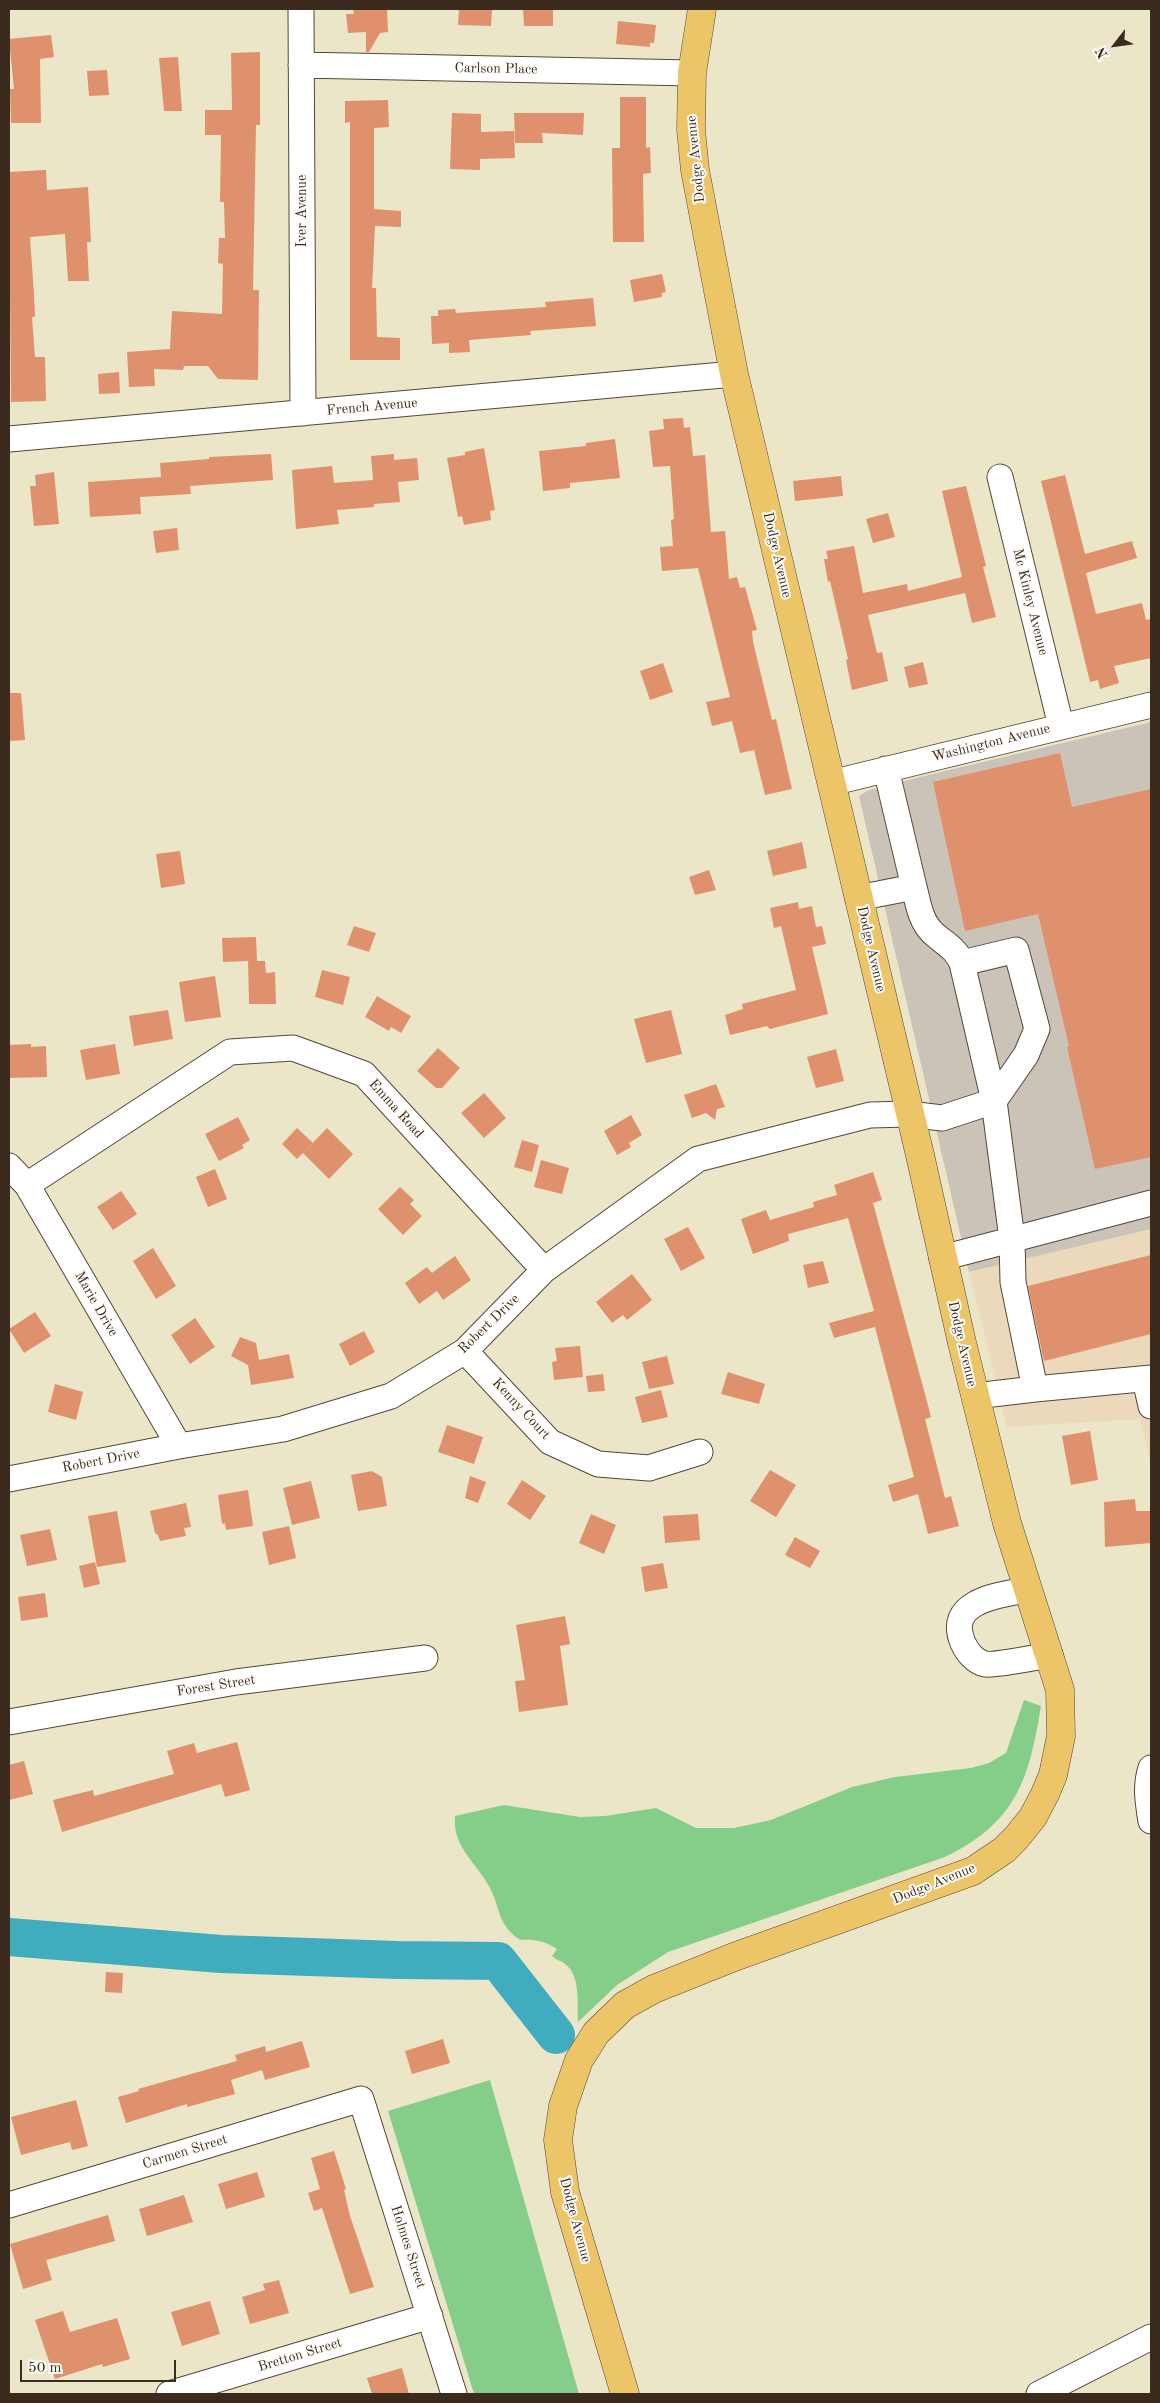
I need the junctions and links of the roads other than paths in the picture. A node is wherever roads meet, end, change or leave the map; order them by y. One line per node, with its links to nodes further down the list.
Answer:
1 (301, 9): 3 (street, Iver Avenue)
2 (702, 9): 4 (main road, Dodge Avenue)
3 (301, 65): 4 (street, Carlson Place); 6 (street, Iver Avenue)
4 (692, 73): 5 (main road, Dodge Avenue)
5 (734, 374): 6 (street, French Avenue); 12 (main road, Dodge Avenue)
6 (303, 413): 7 (street, French Avenue)
7 (9, 438)
8 (1000, 477): 10 (street, Mc Kinley Avenue)
9 (1151, 705): 10 (street, Washington Avenue)
10 (1061, 726): 11 (street, Washington Avenue)
11 (886, 769): 12 (street, Washington Avenue); 13 (street)
12 (832, 783): 14 (main road, Dodge Avenue)
13 (914, 887): 14 (street); 15 (street)
14 (858, 898): 17 (main road, Dodge Avenue)
15 (962, 963): 16 (street); 16 (street)
16 (994, 1101): 17 (street, Robert Drive); 21 (street)
17 (909, 1114): 22 (main road, Dodge Avenue); 23 (street, Robert Drive)
18 (9, 1166): 19 (street, Marie Drive)
19 (27, 1185): 23 (street, Emma Road); 29 (street, Marie Drive)
20 (1151, 1203): 21 (street)
21 (1012, 1239): 22 (street); 26 (street)
22 (942, 1258): 27 (main road, Dodge Avenue)
23 (544, 1270): 24 (street, Robert Drive)
24 (465, 1351): 29 (street, Robert Drive); 30 (street, Kenny Court)
25 (1148, 1378): 26 (street); 28 (street)
26 (1035, 1389): 27 (street)
27 (975, 1396): 32 (main road, Dodge Avenue)
28 (1151, 1406)
29 (179, 1446): 31 (street, Robert Drive)
30 (700, 1452)
31 (9, 1479)
32 (1027, 1590): 33 (main road, Dodge Avenue); 33 (street)
33 (1050, 1656): 44 (main road, Dodge Avenue)
34 (425, 1658): 35 (street, Forest Street)
35 (9, 1722)
36 (1151, 1768): 37 (street)
37 (1151, 1821)
38 (360, 2099): 39 (street, Carmen Street); 40 (street, Holmes Street)
39 (9, 2205)
40 (430, 2316): 42 (street, Bretton Street); 43 (street, Holmes Street)
41 (1151, 2337): 45 (street)
42 (169, 2394)
43 (454, 2394)
44 (625, 2394)
45 (1039, 2394)

